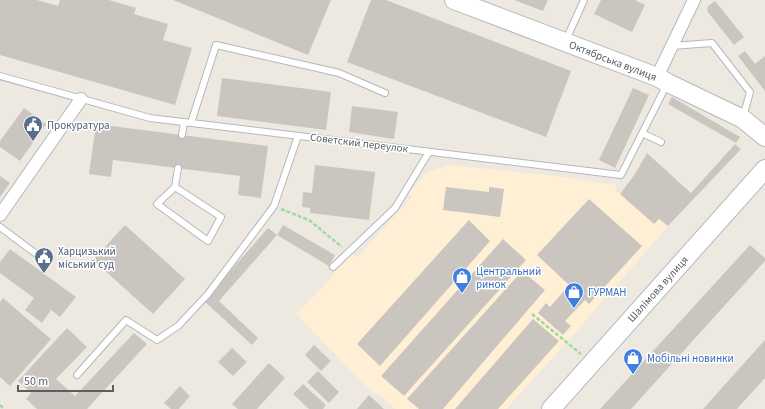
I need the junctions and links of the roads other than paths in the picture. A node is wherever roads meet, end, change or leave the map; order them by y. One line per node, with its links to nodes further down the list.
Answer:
1 (454, 0): 4 (main road, Октябрська вулиця)
2 (584, 0): 4 (lane)
3 (694, 0): 5 (street)
4 (564, 43): 7 (main road, Октябрська вулиця)
5 (672, 46): 7 (street); 10 (lane)
6 (0, 76): 9 (lane, Советский переулок)
7 (662, 80): 10 (main road, Октябрська вулиця); 13 (lane, Советский переулок)
8 (385, 93): 12 (lane)
9 (81, 99): 11 (lane, Советский переулок); 22 (street)
10 (743, 118): 16 (main road, Октябрська вулиця)
11 (184, 122): 12 (lane, Советский переулок); 14 (lane)
12 (192, 123): 15 (lane, Советский переулок)
13 (642, 133): 17 (lane); 18 (lane, Советский переулок)
14 (182, 135)
15 (298, 136): 18 (lane, Советский переулок); 26 (lane)
16 (765, 137)
17 (661, 142)
18 (430, 152): 25 (lane)
19 (178, 168): 21 (lane)
20 (762, 179): 27 (main road, Шалімова вулиця)
21 (175, 187): 21 (lane)
22 (0, 215)
23 (0, 227): 24 (lane)
24 (47, 262)
25 (333, 267)
26 (77, 374)
27 (551, 409)

